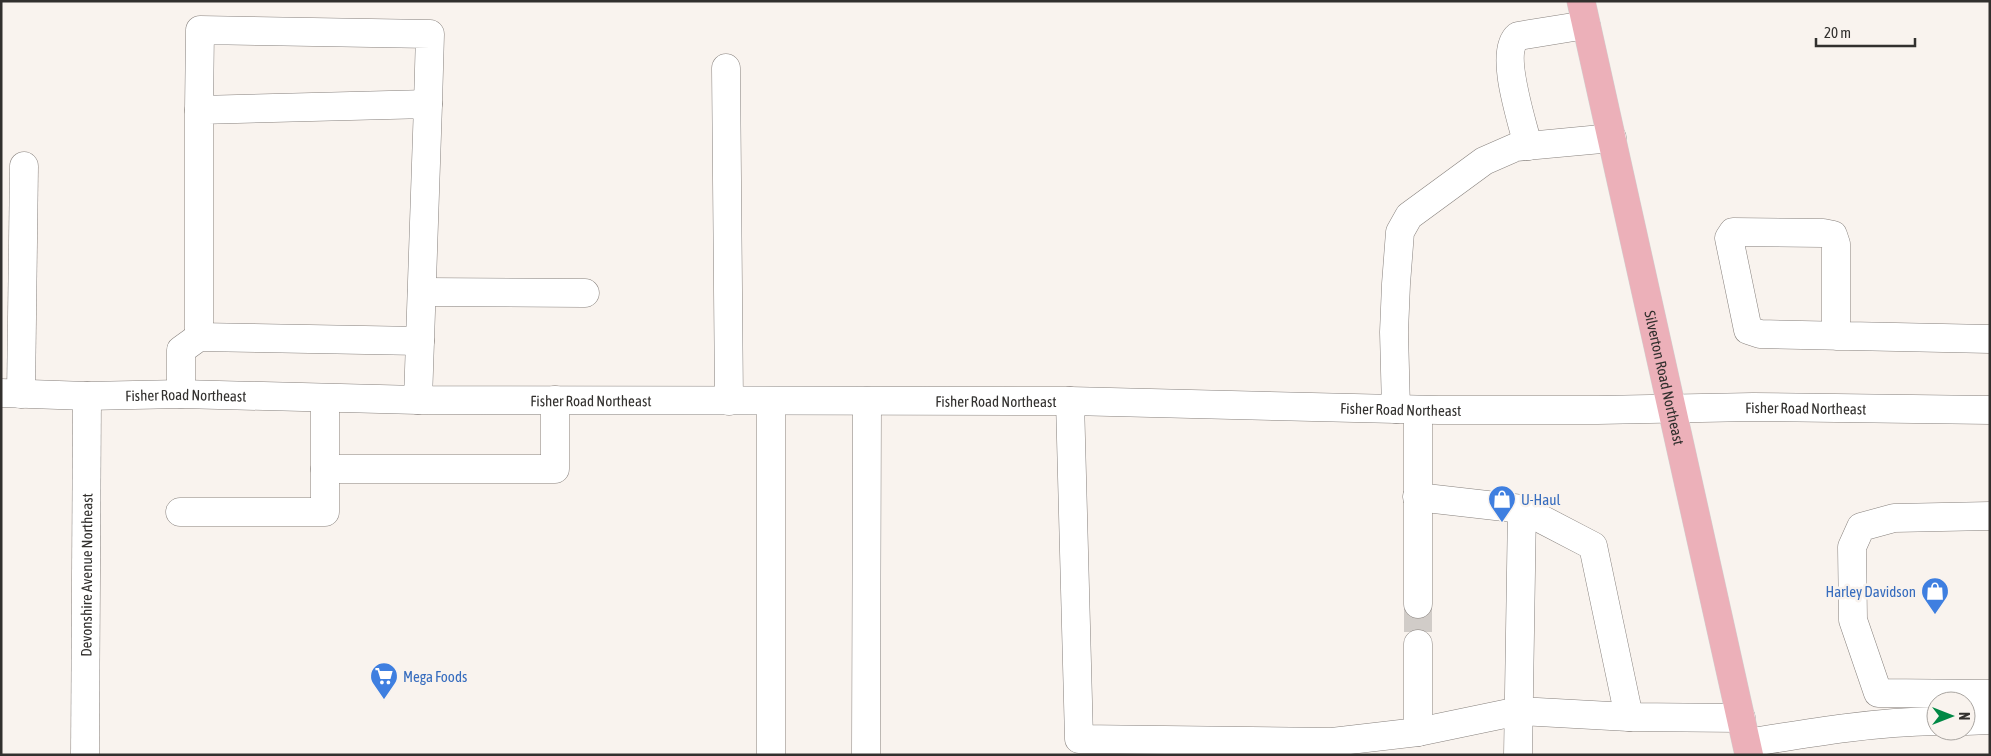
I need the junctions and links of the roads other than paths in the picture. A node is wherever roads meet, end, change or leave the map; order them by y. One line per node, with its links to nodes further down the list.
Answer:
1 (1583, 13): 5 (main road, Silverton Road Northeast); 6 (street)
2 (726, 68): 20 (street)
3 (428, 104): 4 (street); 4 (street); 8 (street)
4 (199, 110): 11 (street)
5 (1612, 138): 6 (street); 25 (main road, Silverton Road Northeast)
6 (1528, 146): 24 (street)
7 (24, 166): 14 (street)
8 (422, 292): 9 (street); 13 (street)
9 (585, 293)
10 (1836, 336): 10 (street); 12 (street)
11 (199, 337): 13 (street); 15 (street)
12 (1990, 338)
13 (420, 341): 18 (street)
14 (11, 393): 16 (street, Fisher Road Northeast)
15 (181, 394): 16 (street, Fisher Road Northeast); 17 (street, Fisher Road Northeast)
16 (87, 396): 42 (street, Devonshire Avenue Northeast)
17 (325, 399): 18 (street, Fisher Road Northeast); 27 (street)
18 (418, 400): 19 (street, Fisher Road Northeast)
19 (555, 400): 20 (street, Fisher Road Northeast); 27 (street)
20 (730, 401): 21 (street, Fisher Road Northeast)
21 (771, 401): 22 (street, Fisher Road Northeast); 43 (street)
22 (867, 401): 23 (street, Fisher Road Northeast); 44 (street)
23 (1070, 401): 24 (street, Fisher Road Northeast); 40 (street)
24 (1407, 409): 25 (street, Fisher Road Northeast); 28 (street)
25 (1672, 409): 26 (street, Fisher Road Northeast); 41 (main road, Silverton Road Northeast)
26 (1990, 410)
27 (325, 469): 30 (street)
28 (1417, 497): 29 (street); 32 (street)
29 (1522, 509): 35 (street); 36 (street)
30 (180, 512)
31 (1990, 516): 34 (street)
32 (1418, 604)
33 (1418, 644): 40 (street)
34 (1990, 694)
35 (1519, 711): 36 (street); 40 (street); 45 (street)
36 (1629, 717): 41 (street)
37 (1990, 720): 39 (street)
38 (1926, 721): 41 (street)
39 (1976, 721)
40 (1418, 732)
41 (1745, 739)
42 (84, 755)
43 (771, 755)
44 (866, 755)
45 (1518, 755)

